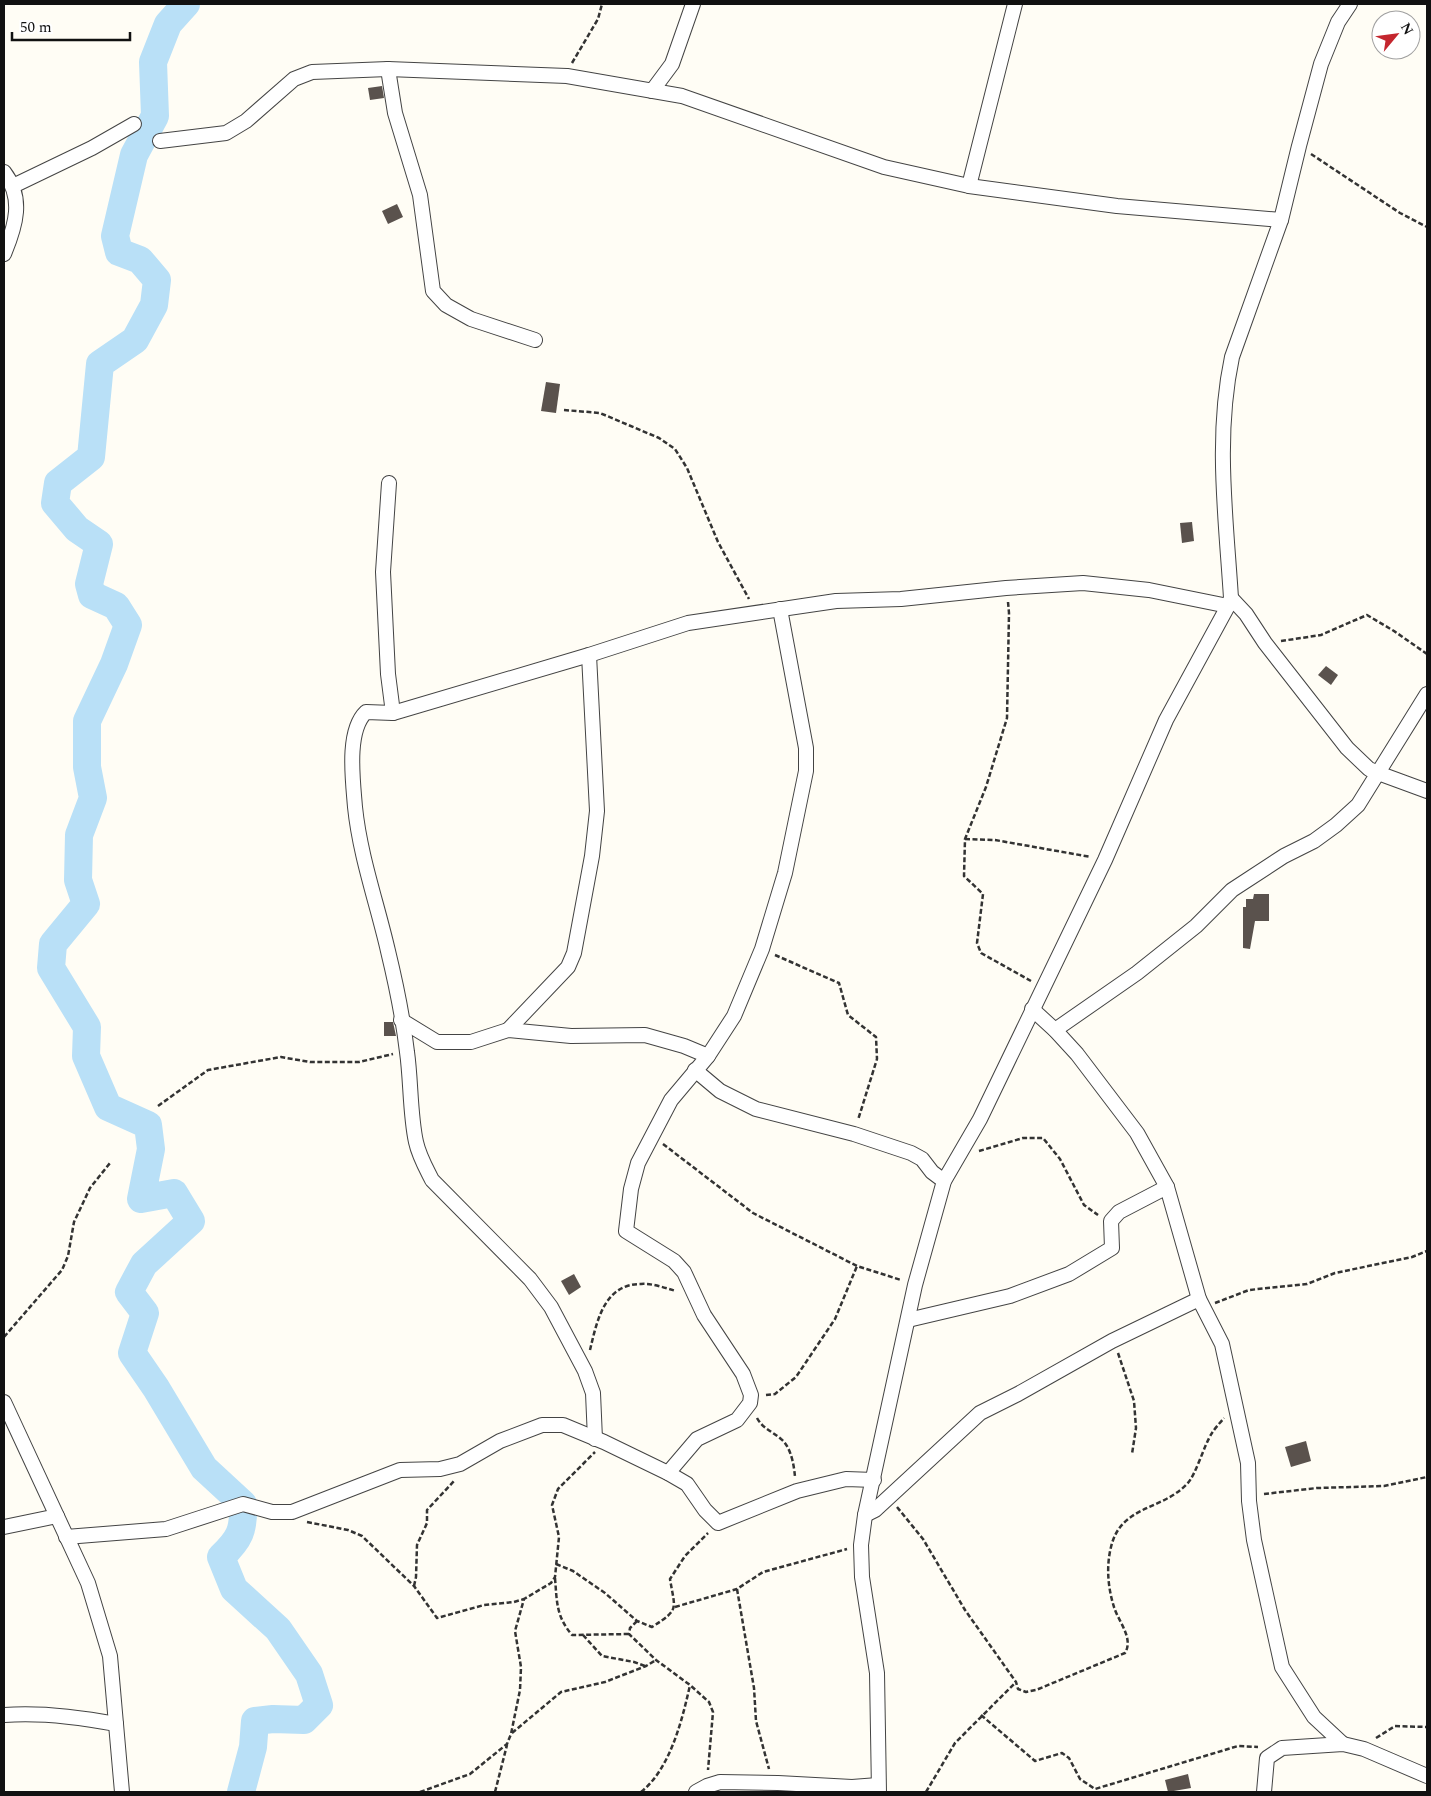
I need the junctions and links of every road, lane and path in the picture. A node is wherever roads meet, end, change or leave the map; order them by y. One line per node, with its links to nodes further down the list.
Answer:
1 (602, 4): 6 (path)
2 (693, 4): 7 (street)
3 (1015, 4): 13 (street)
4 (1350, 4): 10 (street)
5 (388, 69): 6 (street); 9 (street); 17 (street)
6 (567, 76): 7 (street)
7 (652, 90): 13 (street)
8 (134, 124): 12 (street)
9 (160, 141)
10 (1299, 146): 14 (street); 15 (path)
11 (4, 172): 12 (street)
12 (13, 186): 16 (street)
13 (969, 186): 14 (street)
14 (1281, 220): 21 (street)
15 (1427, 227)
16 (4, 254)
17 (535, 340)
18 (564, 410): 23 (path)
19 (389, 483): 28 (street)
20 (1006, 588): 21 (street); 22 (street); 31 (path)
21 (1230, 602): 24 (street); 32 (street)
22 (780, 610): 23 (street); 33 (street)
23 (756, 614): 26 (street)
24 (1265, 643): 25 (path); 29 (street)
25 (1427, 654)
26 (589, 655): 28 (street); 37 (street)
27 (1427, 694): 29 (street)
28 (393, 713): 36 (street)
29 (1378, 773): 30 (street); 38 (street)
30 (1427, 791)
31 (964, 840): 32 (path); 34 (path)
32 (1105, 860): 34 (street)
33 (762, 950): 40 (street); 43 (path)
34 (1043, 987): 35 (street)
35 (1032, 1010): 38 (street); 45 (street)
36 (401, 1020): 37 (street); 39 (street)
37 (508, 1030): 40 (street)
38 (1055, 1030): 48 (street)
39 (407, 1051): 42 (path); 58 (street)
40 (708, 1056): 41 (street)
41 (695, 1070): 43 (street); 44 (street)
42 (158, 1106)
43 (854, 1134): 47 (street)
44 (652, 1136): 51 (path); 53 (street)
45 (958, 1157): 47 (street); 49 (path)
46 (110, 1163): 56 (path)
47 (944, 1181): 52 (street)
48 (1167, 1187): 49 (street); 54 (street)
49 (1111, 1220): 55 (street)
50 (1427, 1252): 54 (path)
51 (857, 1266): 52 (path); 59 (path)
52 (915, 1285): 55 (street)
53 (695, 1294): 58 (path); 59 (street)
54 (1202, 1304): 57 (street); 61 (street)
55 (908, 1320): 67 (street)
56 (4, 1337)
57 (1112, 1341): 63 (path); 69 (street)
58 (585, 1370): 62 (street)
59 (750, 1399): 65 (street); 68 (path)
60 (4, 1402): 73 (street)
61 (1236, 1404): 70 (street); 89 (path)
62 (600, 1440): 64 (street); 65 (street); 78 (path)
63 (1132, 1454)
64 (460, 1464): 71 (street); 80 (path)
65 (668, 1473): 74 (street)
66 (1427, 1477): 70 (path)
67 (874, 1480): 68 (street); 72 (street)
68 (796, 1491): 74 (street)
69 (888, 1496): 72 (street); 89 (path)
70 (1249, 1501): 97 (street)
71 (292, 1512): 76 (street); 80 (path)
72 (865, 1515): 77 (street)
73 (58, 1516): 75 (street); 76 (street)
74 (718, 1523): 83 (path)
75 (4, 1527)
76 (66, 1537): 93 (street)
77 (861, 1545): 81 (path); 103 (street)
78 (556, 1564): 79 (path); 84 (path)
79 (555, 1577): 82 (path); 86 (path)
80 (414, 1586): 82 (path)
81 (737, 1589): 83 (path); 101 (path)
82 (524, 1599): 95 (path)
83 (674, 1607): 84 (path)
84 (636, 1621): 85 (path)
85 (629, 1634): 86 (path); 87 (path)
86 (583, 1635): 88 (path)
87 (656, 1660): 88 (path); 90 (path)
88 (646, 1666): 95 (path)
89 (1016, 1682): 92 (path)
90 (690, 1685): 102 (path); 107 (path)
91 (4, 1715): 93 (street)
92 (981, 1715): 98 (path); 108 (path)
93 (116, 1724): 104 (street)
94 (1427, 1727): 99 (path)
95 (511, 1734): 96 (path)
96 (507, 1744): 105 (path); 106 (path)
97 (1343, 1744): 98 (street); 99 (street)
98 (1282, 1748): 109 (street)
99 (1364, 1750): 100 (street)
100 (1427, 1776)
101 (778, 1783): 102 (street); 103 (street)
102 (701, 1789)
103 (878, 1789)
104 (122, 1792)
105 (420, 1792)
106 (495, 1792)
107 (641, 1792)
108 (926, 1792)
109 (1264, 1792)

